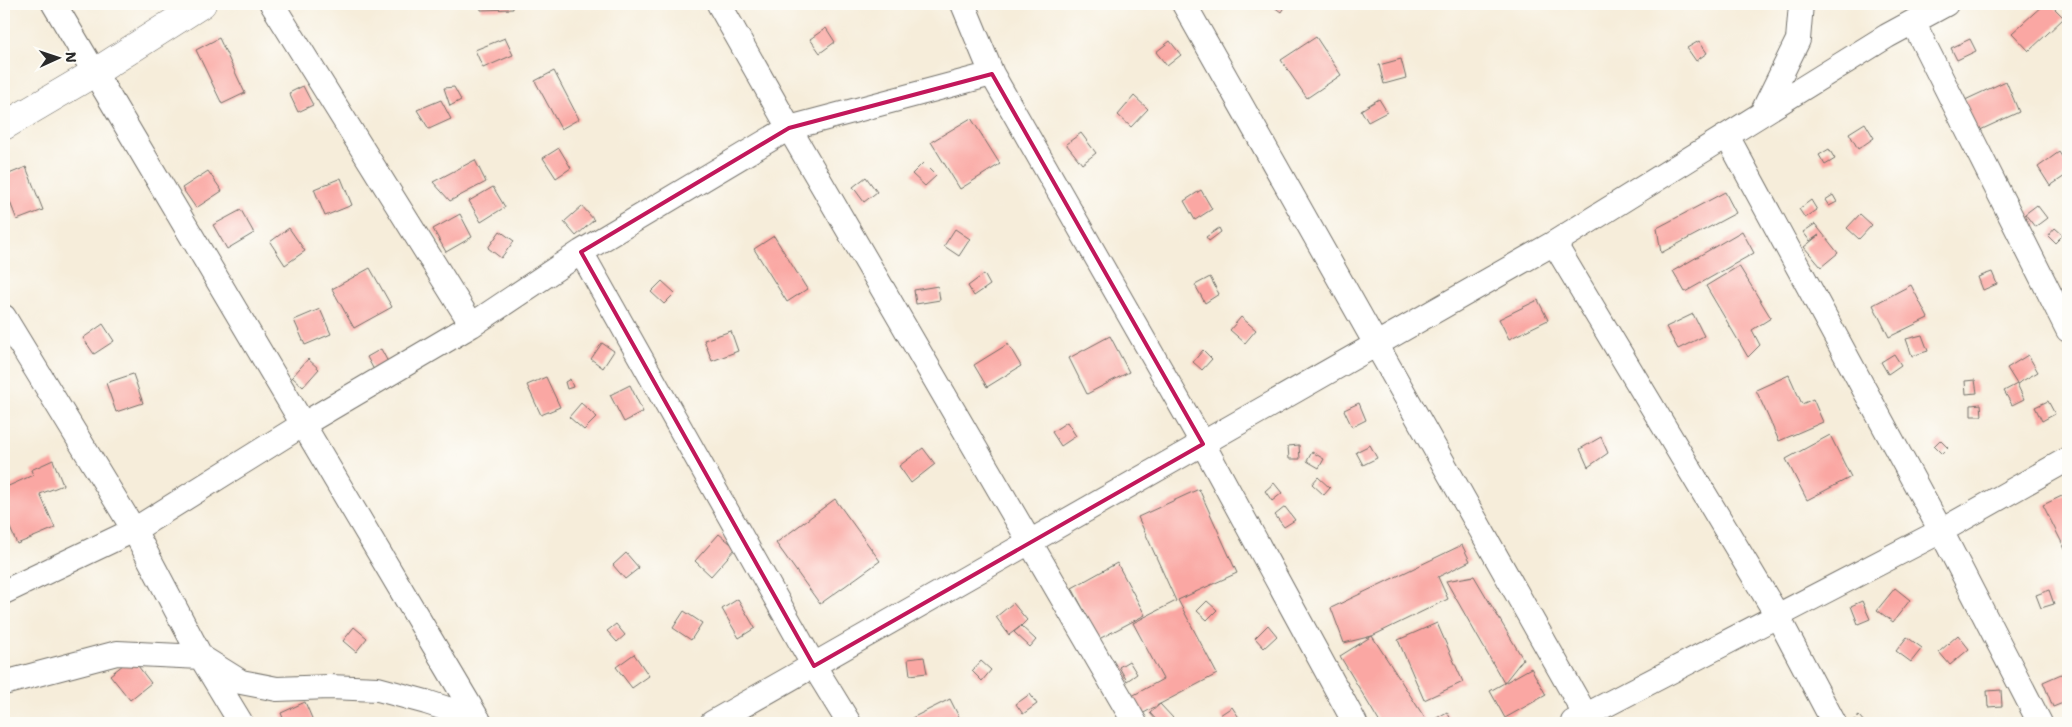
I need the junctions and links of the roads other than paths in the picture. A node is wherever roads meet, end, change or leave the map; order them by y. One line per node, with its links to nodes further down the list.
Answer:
1 (54, 4): 10 (street)
2 (202, 4): 10 (street)
3 (272, 4): 19 (street)
4 (719, 4): 14 (street)
5 (963, 4): 11 (street)
6 (1184, 4): 21 (street)
7 (1801, 4): 12 (street)
8 (1946, 4): 9 (street)
9 (1913, 22): 12 (street); 20 (street)
10 (94, 73): 13 (street); 22 (street)
11 (992, 74): 14 (street); 23 (street)
12 (1763, 111): 15 (street)
13 (4, 126)
14 (789, 128): 17 (street); 27 (street)
15 (1727, 136): 16 (street); 26 (street)
16 (1554, 243): 21 (street); 29 (street)
17 (581, 252): 19 (street); 31 (street)
18 (4, 317): 25 (street)
19 (472, 325): 22 (street)
20 (2068, 330)
21 (1378, 344): 23 (street); 34 (street)
22 (302, 425): 25 (street); 33 (street)
23 (1203, 444): 27 (street); 39 (street)
24 (2068, 459): 26 (street)
25 (134, 530): 28 (street); 30 (street)
26 (1941, 531): 29 (street); 41 (street)
27 (1028, 542): 31 (street); 38 (street)
28 (4, 592)
29 (1777, 615): 34 (street); 40 (street)
30 (201, 657): 32 (street); 33 (street); 35 (street)
31 (814, 666): 36 (street); 37 (street)
32 (4, 683)
33 (479, 721)
34 (1583, 721)
35 (241, 723)
36 (712, 723)
37 (849, 723)
38 (1135, 723)
39 (1355, 723)
40 (1834, 723)
41 (2040, 723)

